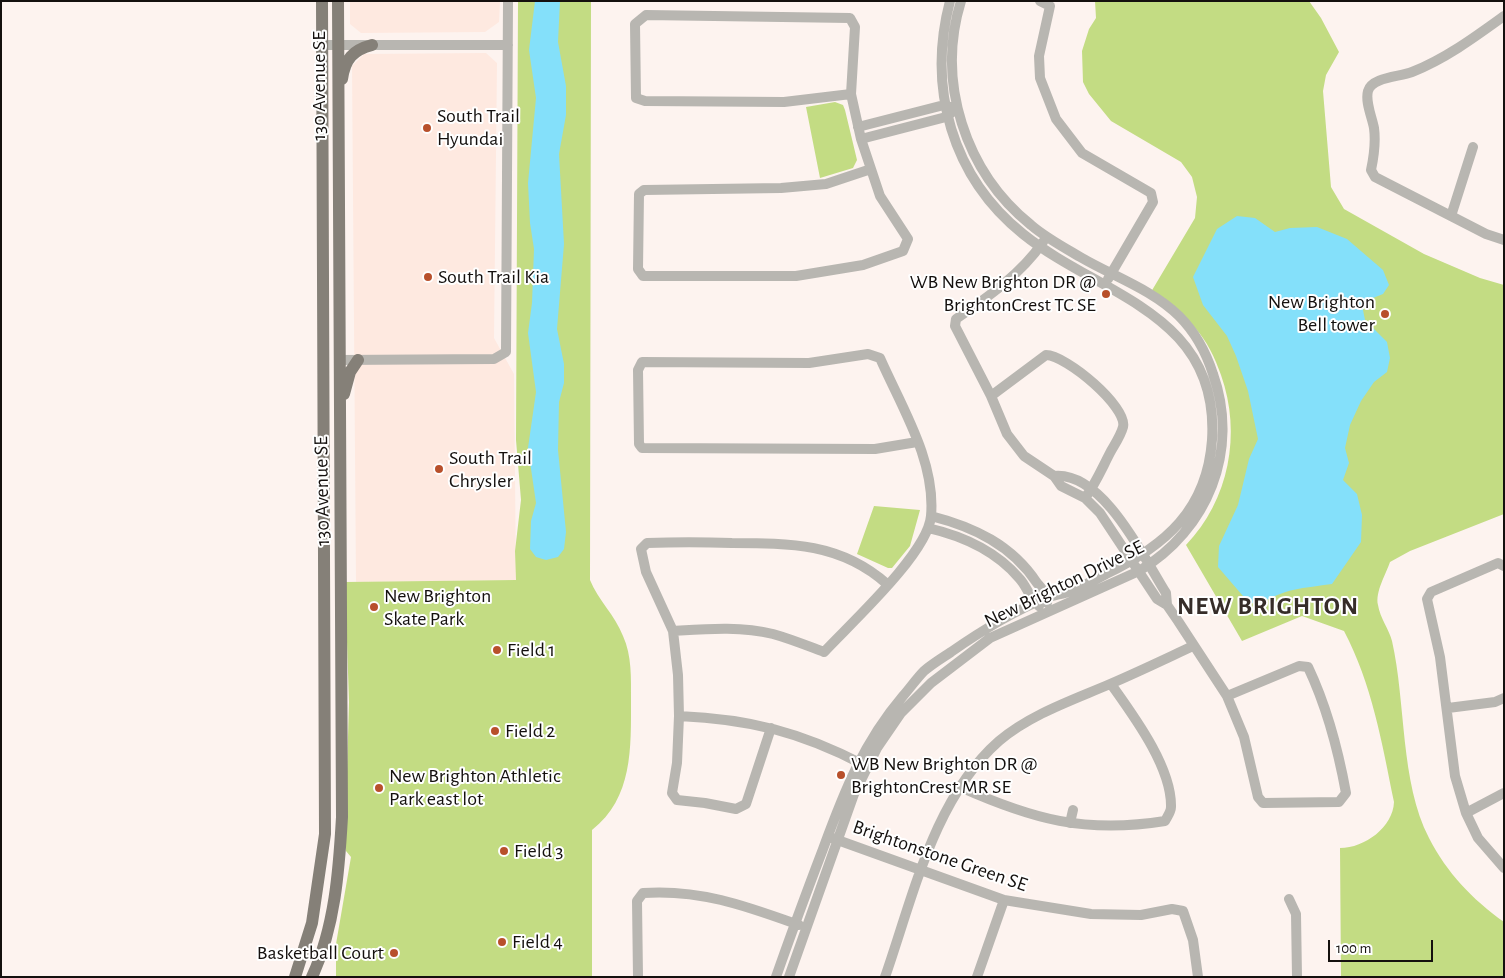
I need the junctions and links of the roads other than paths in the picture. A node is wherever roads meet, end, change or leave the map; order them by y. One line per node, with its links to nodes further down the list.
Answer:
1 (322, 1): 11 (main road, 130 Avenue SE)
2 (338, 1): 8 (main road, 130 Avenue SE)
3 (508, 1): 10 (street)
4 (950, 1): 14 (street, New Brighton Drive SE)
5 (961, 1): 15 (street, New Brighton Drive SE)
6 (1040, 1): 26 (street)
7 (1504, 16): 21 (street)
8 (337, 45): 9 (street); 11 (street); 13 (main road, 130 Avenue SE)
9 (372, 45): 10 (street); 13 (main road)
10 (508, 45): 29 (street)
11 (322, 46): 22 (main road, 130 Avenue SE)
12 (852, 94): 12 (street); 17 (street)
13 (338, 102): 28 (main road, 130 Avenue SE)
14 (944, 105): 15 (street); 16 (street, New Brighton Drive SE); 17 (street)
15 (956, 108): 16 (street); 23 (street, New Brighton Drive SE)
16 (946, 117): 18 (street); 25 (street, New Brighton Drive SE)
17 (858, 127): 18 (street)
18 (861, 139): 20 (street)
19 (1473, 147): 21 (street)
20 (871, 169): 20 (street)
21 (1451, 216): 24 (street)
22 (323, 225): 28 (main road); 30 (main road, 130 Avenue SE)
23 (1046, 237): 25 (street); 26 (street, New Brighton Drive SE)
24 (1504, 240)
25 (1040, 246): 27 (street, New Brighton Drive SE); 31 (street)
26 (1111, 273): 27 (street); 41 (street, New Brighton Drive SE)
27 (1105, 284): 39 (street, New Brighton Drive SE)
28 (340, 360): 29 (street); 30 (main road); 32 (main road, 130 Avenue SE)
29 (358, 360): 32 (main road)
30 (323, 396): 57 (main road, 130 Avenue SE)
31 (991, 396): 34 (street); 35 (street)
32 (340, 411): 68 (main road, 130 Avenue SE)
33 (917, 442): 33 (street); 37 (street)
34 (1054, 476): 35 (street); 36 (street)
35 (1092, 489): 36 (street); 39 (street)
36 (1085, 498): 40 (street)
37 (931, 516): 38 (street); 45 (street)
38 (928, 528): 44 (street); 46 (street)
39 (1142, 556): 40 (street, New Brighton Drive SE); 41 (street)
40 (1132, 562): 43 (street); 45 (street, New Brighton Drive SE)
41 (1149, 566): 43 (street, New Brighton Drive SE); 47 (street)
42 (1504, 566): 54 (street)
43 (1139, 571): 47 (street); 48 (street, New Brighton Drive SE)
44 (887, 584): 49 (street); 49 (street)
45 (1048, 598): 46 (street, New Brighton Drive SE); 48 (street)
46 (1036, 604): 48 (street); 58 (street, New Brighton Drive SE)
47 (1166, 605): 50 (street)
48 (1046, 612): 58 (street, New Brighton Drive SE)
49 (673, 631): 55 (street)
50 (1193, 646): 51 (street); 52 (street)
51 (1110, 684): 59 (street); 63 (street)
52 (1227, 696): 52 (street)
53 (1504, 698): 54 (street)
54 (1448, 708): 62 (street)
55 (679, 716): 56 (street); 56 (street)
56 (772, 728): 58 (street)
57 (324, 750): 68 (main road); 71 (main road, 130 Avenue SE)
58 (862, 764): 64 (street, New Brighton Drive SE); 65 (street, New Brighton Drive SE)
59 (960, 787): 63 (street); 67 (street)
60 (1504, 793): 62 (street)
61 (1073, 810): 63 (street)
62 (1466, 813): 66 (street)
63 (1070, 823)
64 (828, 836): 65 (street, Brightonstone Green SE); 72 (street, New Brighton Drive SE)
65 (838, 840): 67 (street, Brightonstone Green SE); 73 (street, New Brighton Drive SE)
66 (1504, 868)
67 (922, 870): 70 (street, Brightonstone Green SE); 79 (street)
68 (338, 874): 71 (main road); 75 (main road, 130 Avenue SE)
69 (1289, 899): 82 (street)
70 (1004, 900): 80 (street); 81 (street, Brightonstone Green SE)
71 (316, 901): 74 (main road, 130 Avenue SE)
72 (794, 924): 73 (street); 76 (street); 77 (street, New Brighton Drive SE)
73 (806, 928): 78 (street, New Brighton Drive SE)
74 (295, 977)
75 (312, 977)
76 (638, 977)
77 (776, 977)
78 (789, 977)
79 (885, 977)
80 (977, 977)
81 (1198, 977)
82 (1297, 977)

